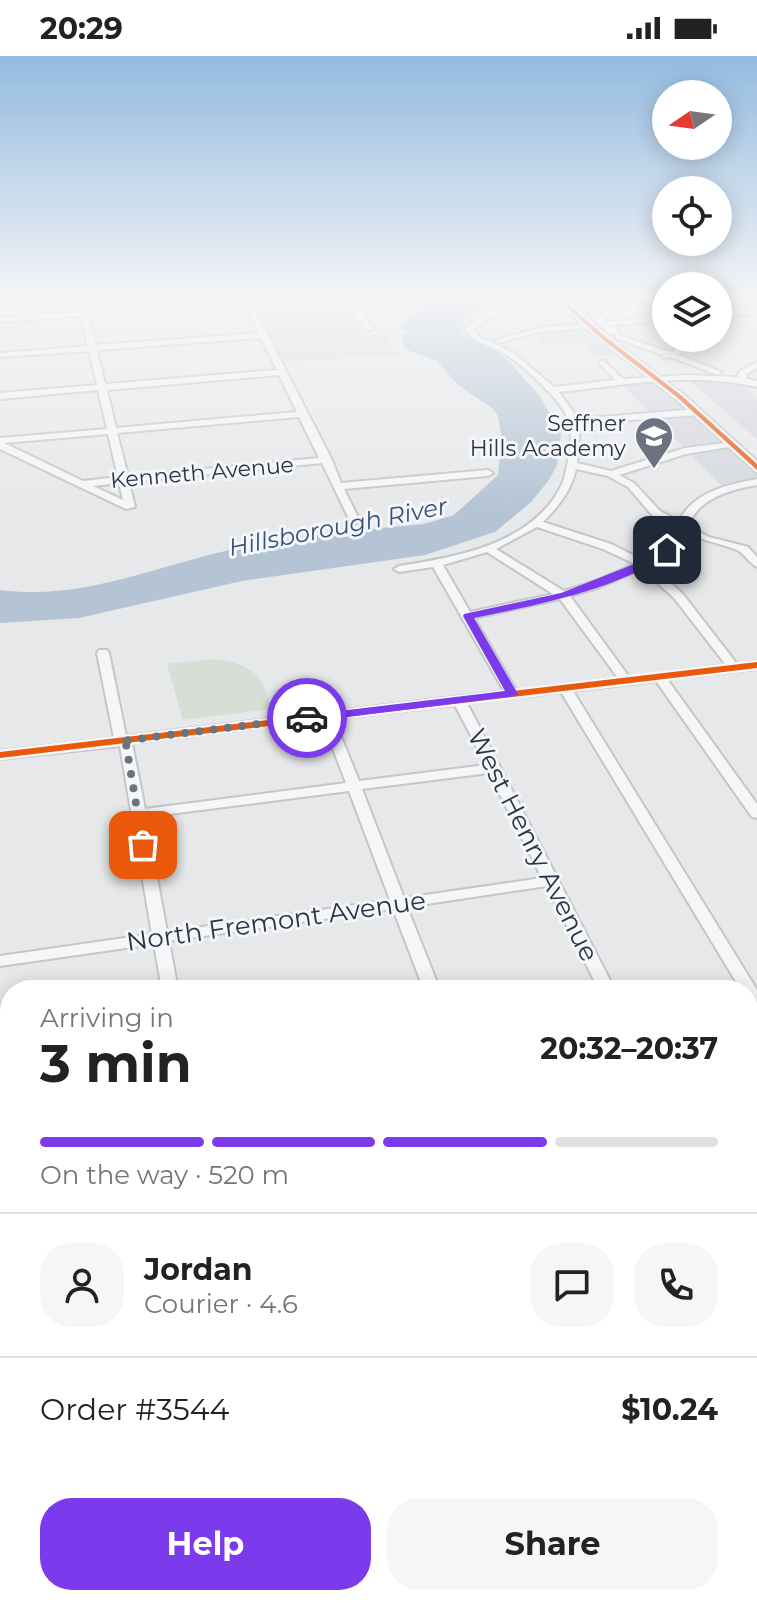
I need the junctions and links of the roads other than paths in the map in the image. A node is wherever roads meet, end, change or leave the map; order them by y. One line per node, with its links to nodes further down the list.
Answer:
1 (97, 367): 15 (street)
2 (280, 367): 9 (street)
3 (525, 367): 16 (street)
4 (607, 367): 14 (street)
5 (642, 367): 12 (main road)
6 (660, 367): 11 (main road)
7 (704, 367): 10 (street)
8 (753, 367): 10 (street)
9 (282, 372): 15 (street); 19 (street)
10 (741, 378): 11 (street); 13 (street)
11 (675, 379): 12 (street); 24 (main road)
12 (660, 381): 14 (street); 18 (main road)
13 (757, 383)
14 (623, 384): 16 (street)
15 (102, 387): 17 (street); 21 (street)
16 (552, 390): 20 (street)
17 (0, 396)
18 (697, 412): 20 (street); 23 (main road)
19 (304, 414): 21 (street); 25 (street)
20 (575, 422): 26 (street)
21 (112, 430): 22 (street); 30 (street)
22 (0, 443): 32 (street)
23 (731, 444): 27 (main road); 29 (street)
24 (757, 451)
25 (327, 460): 30 (street, Kenneth Avenue); 33 (street)
26 (573, 465): 29 (street); 35 (street)
27 (757, 468)
28 (488, 473): 33 (street)
29 (611, 474): 36 (street)
30 (124, 480): 32 (street, Kenneth Avenue); 32 (street)
31 (757, 482): 36 (street)
32 (78, 484)
33 (339, 486): 34 (street)
34 (355, 521)
35 (537, 523): 38 (street); 42 (street)
36 (684, 528): 37 (street); 42 (street)
37 (744, 549): 39 (street); 41 (street)
38 (491, 550): 40 (street); 44 (street)
39 (757, 550)
40 (437, 564): 43 (street); 45 (street)
41 (757, 564)
42 (641, 565): 44 (street); 48 (street)
43 (399, 569)
44 (564, 596): 45 (street); 50 (street)
45 (468, 616): 52 (street)
46 (103, 653): 55 (street)
47 (756, 667): 48 (street)
48 (734, 668): 49 (street)
49 (659, 677): 50 (street); 60 (street)
50 (626, 681): 51 (street)
51 (565, 688): 52 (street); 68 (street)
52 (512, 694): 53 (street)
53 (459, 700): 54 (street); 57 (street, West Henry Avenue)
54 (327, 716): 55 (street); 58 (street)
55 (121, 741): 56 (street); 59 (street)
56 (0, 755)
57 (494, 768): 58 (street); 61 (street, West Henry Avenue)
58 (354, 787): 59 (street); 62 (street)
59 (138, 814): 63 (street)
60 (757, 814)
61 (552, 881): 62 (street, North Fremont Avenue); 67 (street, West Henry Avenue)
62 (398, 904): 63 (street, North Fremont Avenue); 66 (street)
63 (160, 938): 64 (street, North Fremont Avenue); 65 (street)
64 (0, 961)
65 (168, 980)
66 (428, 980)
67 (602, 980)
68 (743, 980)

